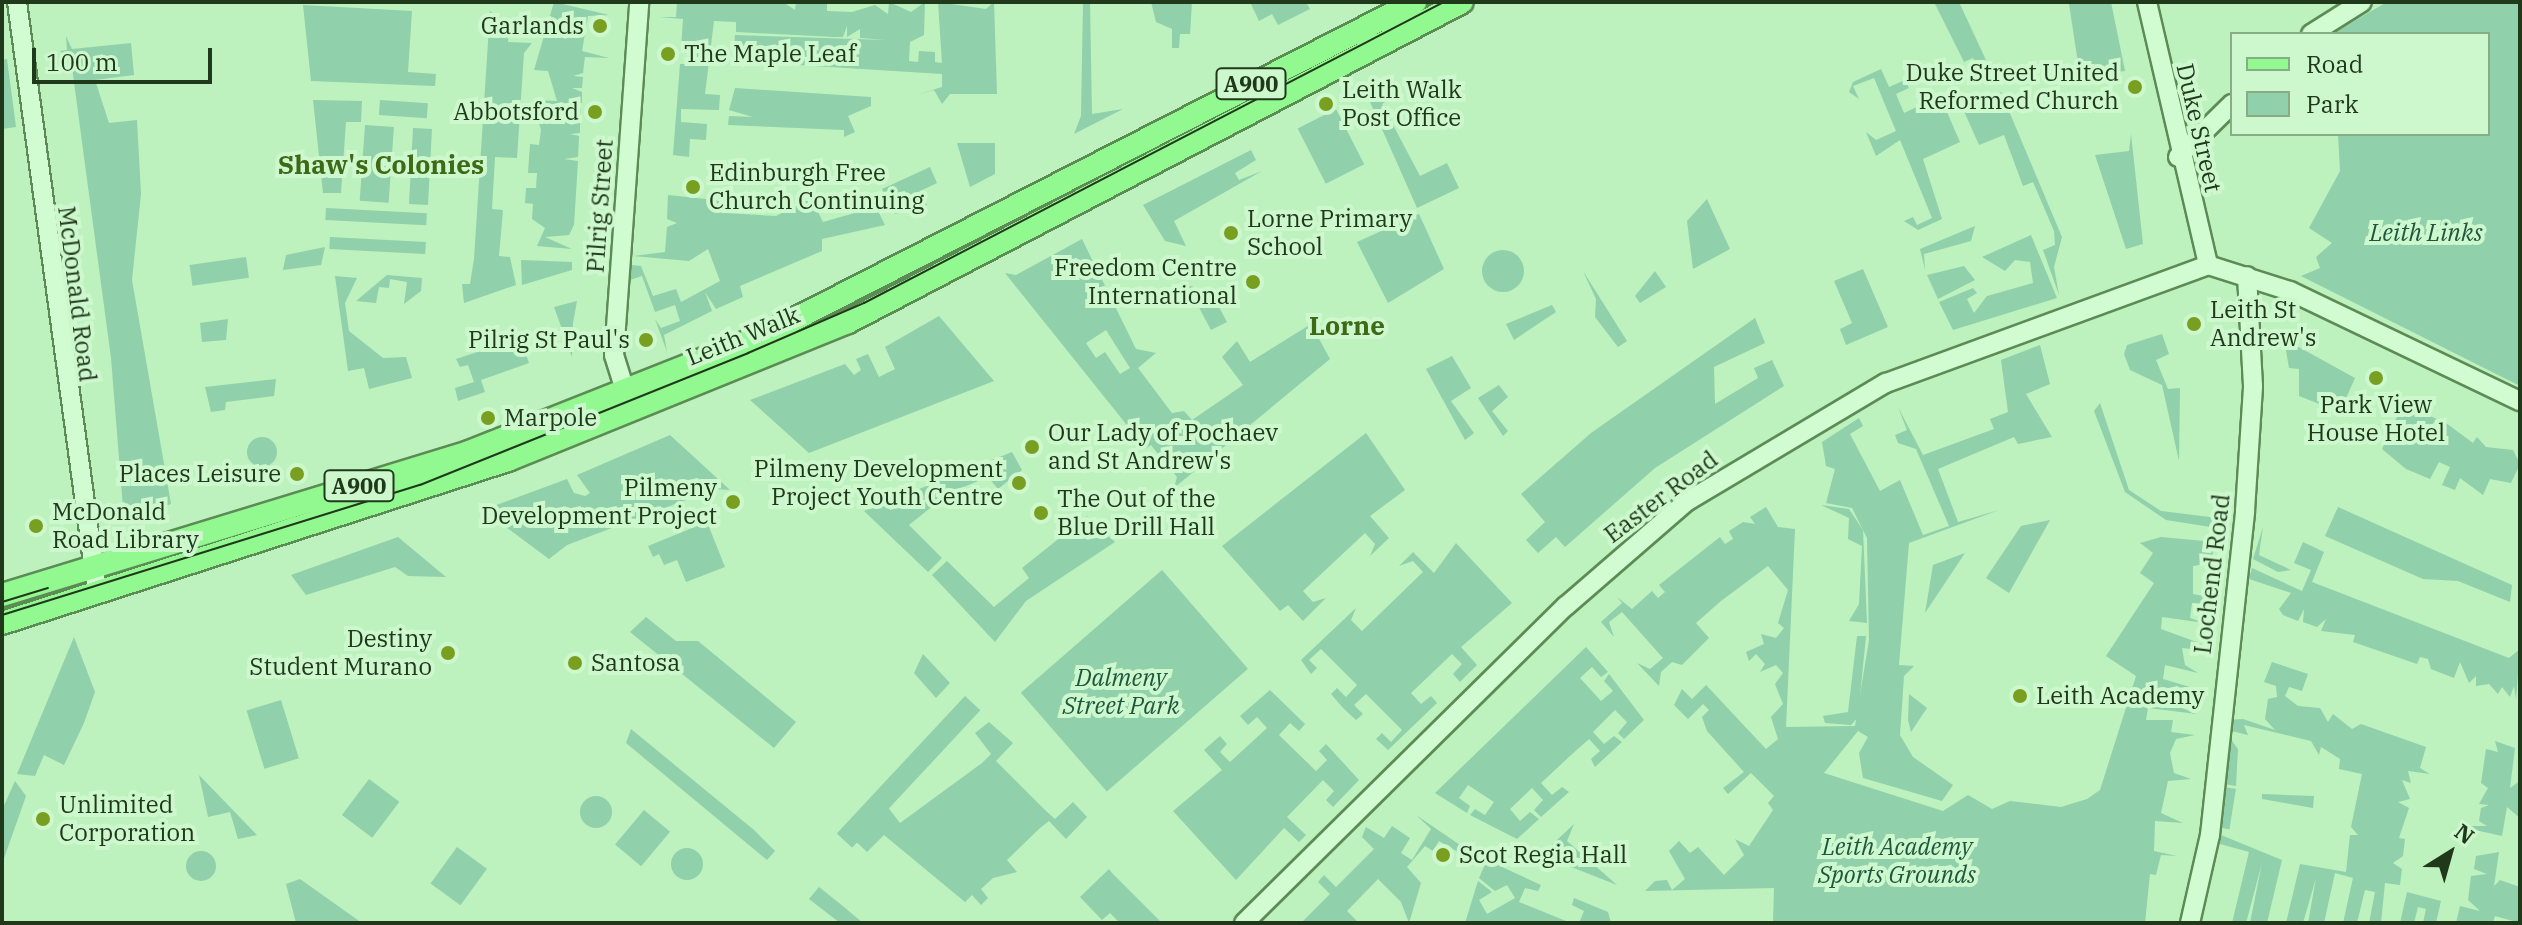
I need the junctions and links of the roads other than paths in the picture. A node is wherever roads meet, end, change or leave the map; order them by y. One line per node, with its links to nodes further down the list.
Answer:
1 (17, 2): 14 (street, McDonald Road)
2 (639, 2): 12 (street, Pilrig Street)
3 (1415, 2): 12 (main road, Leith Walk / A900)
4 (1462, 2): 12 (main road, Leith Walk / A900)
5 (2147, 2): 9 (street, Duke Street)
6 (2362, 2): 7 (street)
7 (2314, 32)
8 (2230, 106): 9 (street)
9 (2178, 157): 10 (street, Duke Street)
10 (2208, 265): 11 (street); 18 (street, Easter Road)
11 (2247, 276): 13 (street); 19 (street, Lochend Road)
12 (628, 400): 14 (main road, Leith Walk / A900); 15 (main road, Leith Walk / A900)
13 (2520, 401)
14 (91, 568): 15 (street, McDonald Road); 16 (main road, Leith Walk / A900)
15 (97, 591): 17 (main road, Leith Walk / A900)
16 (2, 595)
17 (2, 623)
18 (1244, 923)
19 (2190, 923)

